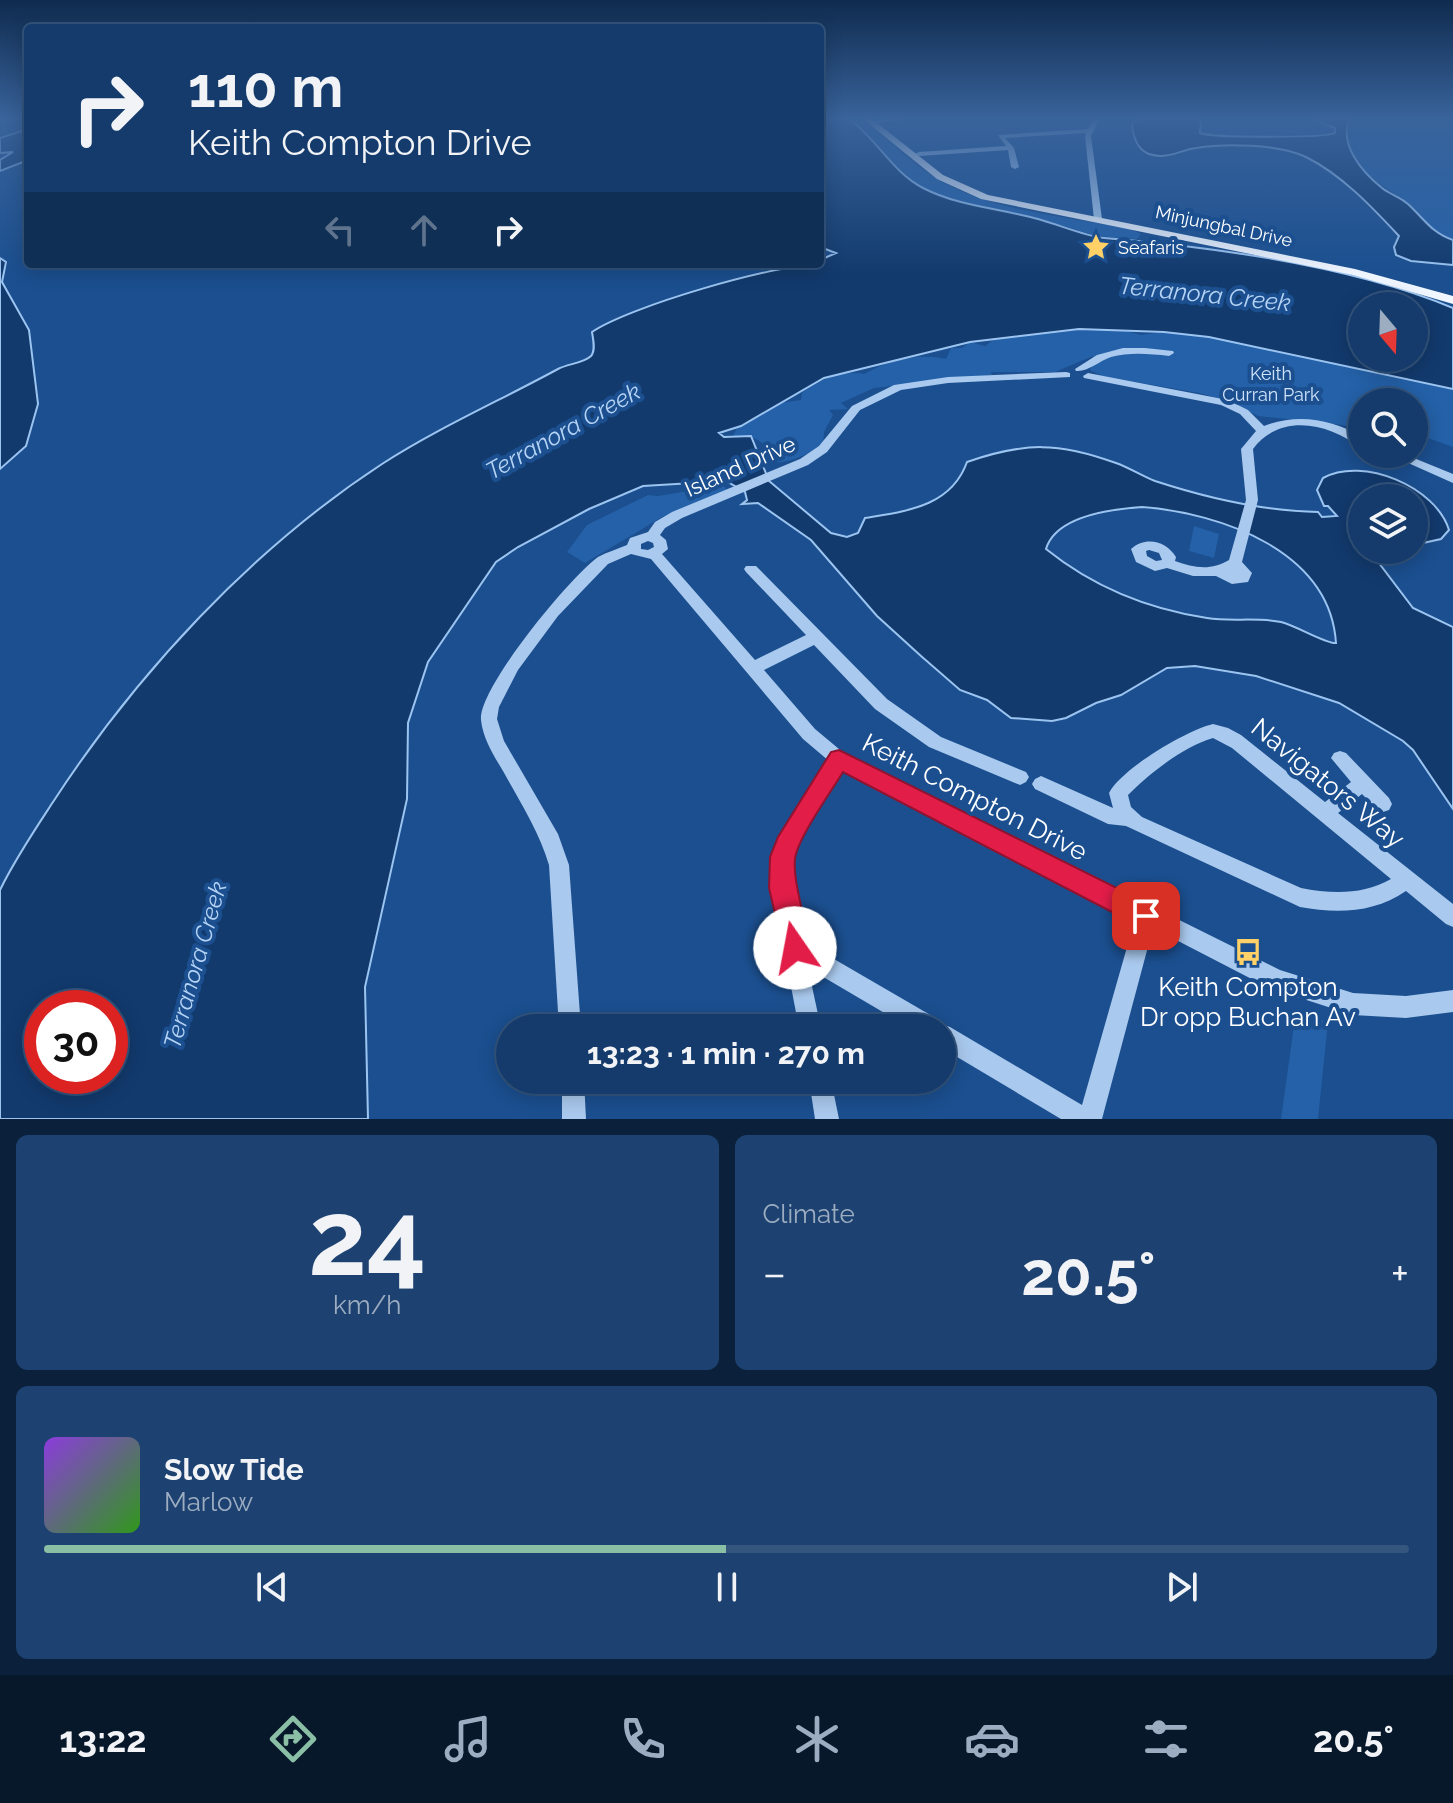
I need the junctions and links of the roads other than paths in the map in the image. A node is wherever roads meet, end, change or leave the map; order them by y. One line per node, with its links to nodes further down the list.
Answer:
1 (933, 171): 4 (main road, Minjungbal Drive)
2 (942, 171): 4 (main road, Minjungbal Drive)
3 (1094, 171): 4 (street)
4 (1099, 217): 5 (main road, Minjungbal Drive)
5 (1453, 298)
6 (1169, 353): 7 (street)
7 (1084, 373): 8 (street); 14 (street, Island Drive)
8 (1244, 412): 9 (street); 10 (street)
9 (1286, 423): 10 (street); 11 (street)
10 (1262, 431): 17 (street)
11 (1348, 434)
12 (1427, 468): 13 (street)
13 (1453, 479)
14 (652, 536): 15 (street); 16 (street)
15 (633, 548): 16 (street); 35 (street)
16 (654, 554): 20 (street, Keith Compton Drive)
17 (1168, 563)
18 (751, 569): 19 (street)
19 (816, 637): 20 (street); 23 (street)
20 (752, 669): 22 (street, Keith Compton Drive)
21 (1340, 758): 24 (street)
22 (839, 759): 30 (street, Keith Compton Drive); 32 (street)
23 (1020, 777)
24 (1364, 783): 26 (street); 27 (street)
25 (1041, 784): 28 (street, Navigators Way)
26 (1383, 804)
27 (1325, 812): 28 (street, Navigators Way); 29 (street, Navigators Way)
28 (1128, 818): 29 (street, Navigators Way)
29 (1406, 880): 31 (street, Navigators Way)
30 (1146, 916): 34 (street, Keith Compton Drive); 44 (street)
31 (1453, 917)
32 (795, 948): 36 (street); 37 (street)
33 (1453, 990): 34 (street, Keith Compton Drive)
34 (1442, 1002)
35 (569, 1014)
36 (807, 1014)
37 (907, 1014)
38 (956, 1043): 43 (street)
39 (573, 1094): 41 (street)
40 (823, 1094): 42 (street)
41 (574, 1119)
42 (827, 1119)
43 (1083, 1119)
44 (1090, 1119)

